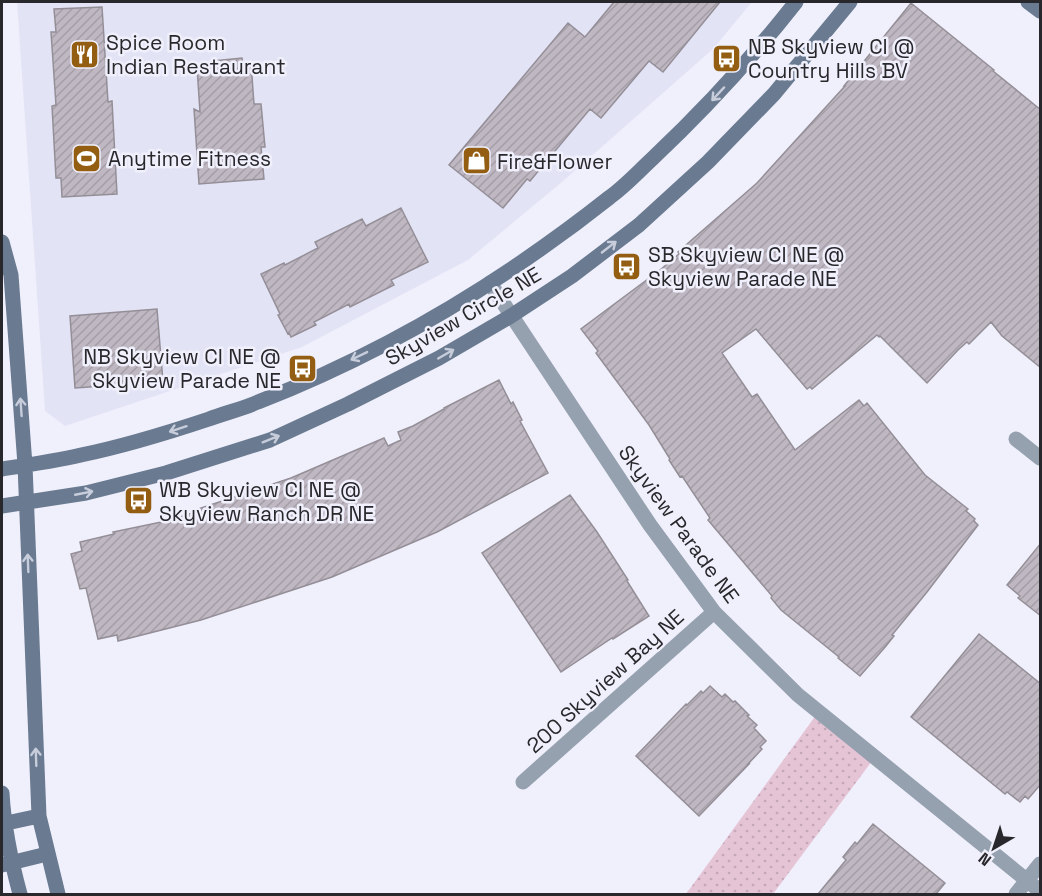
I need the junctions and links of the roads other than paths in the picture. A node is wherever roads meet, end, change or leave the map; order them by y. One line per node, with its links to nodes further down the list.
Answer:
1 (796, 2): 6 (street, Skyview Circle NE, one-way to 6)
2 (850, 2): 7 (street, Skyview Circle NE, one-way to 2)
3 (1029, 2): 4 (street)
4 (1041, 11)
5 (2, 242): 10 (street, one-way to 5)
6 (490, 283): 7 (street, Skyview Parade NE); 10 (street, Skyview Circle NE, one-way to 10)
7 (511, 316): 12 (street, Skyview Circle NE, one-way to 7); 14 (street, Skyview Parade NE)
8 (1017, 439): 9 (street)
9 (1041, 458)
10 (25, 465): 11 (street, Skyview Circle NE); 12 (street)
11 (2, 469)
12 (26, 503): 13 (street, Skyview Circle NE); 17 (street, one-way to 12)
13 (2, 506)
14 (714, 612): 15 (street, 200 Skyview Bay NE); 22 (street, Skyview Parade NE)
15 (523, 782)
16 (2, 793): 18 (street)
17 (39, 816): 18 (street); 19 (street)
18 (3, 824): 20 (street)
19 (47, 854): 20 (street); 25 (street)
20 (6, 863): 24 (street)
21 (1041, 864): 22 (street)
22 (1027, 880): 23 (street, Skyview Parade NE); 26 (street)
23 (1041, 891)
24 (20, 894)
25 (58, 894)
26 (1016, 894)

